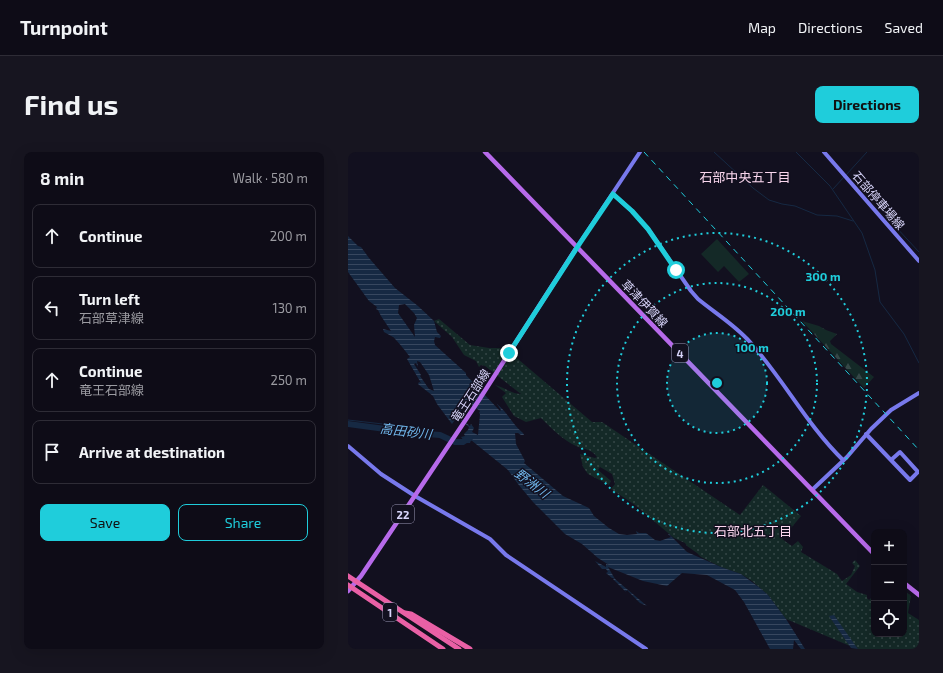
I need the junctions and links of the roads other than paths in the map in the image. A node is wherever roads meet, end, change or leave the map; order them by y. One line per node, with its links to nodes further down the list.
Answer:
1 (485, 152): 5 (main road, 草津伊賀線 / 4)
2 (640, 152): 4 (street)
3 (824, 152): 6 (street, 石部停車場線)
4 (613, 194): 5 (street); 10 (street)
5 (577, 247): 12 (main road, 草津伊賀線 / 4); 13 (main road, 竜王石部線 / 22)
6 (918, 258)
7 (919, 393): 8 (street)
8 (866, 434): 10 (street); 11 (street)
9 (348, 446): 13 (street)
10 (843, 460): 12 (street)
11 (891, 460): 11 (street)
12 (812, 490): 14 (main road, 草津伊賀線 / 4)
13 (415, 496): 16 (main road, 竜王石部線 / 22); 24 (street)
14 (871, 551)
15 (348, 576): 16 (highway, 1)
16 (356, 582): 18 (main road, 竜王石部線 / 22); 20 (highway, 1)
17 (907, 586): 19 (main road)
18 (349, 588): 21 (highway, 1)
19 (919, 596)
20 (402, 613): 22 (highway, 1); 23 (highway, 1)
21 (444, 649)
22 (459, 649)
23 (470, 649)
24 (646, 649)

